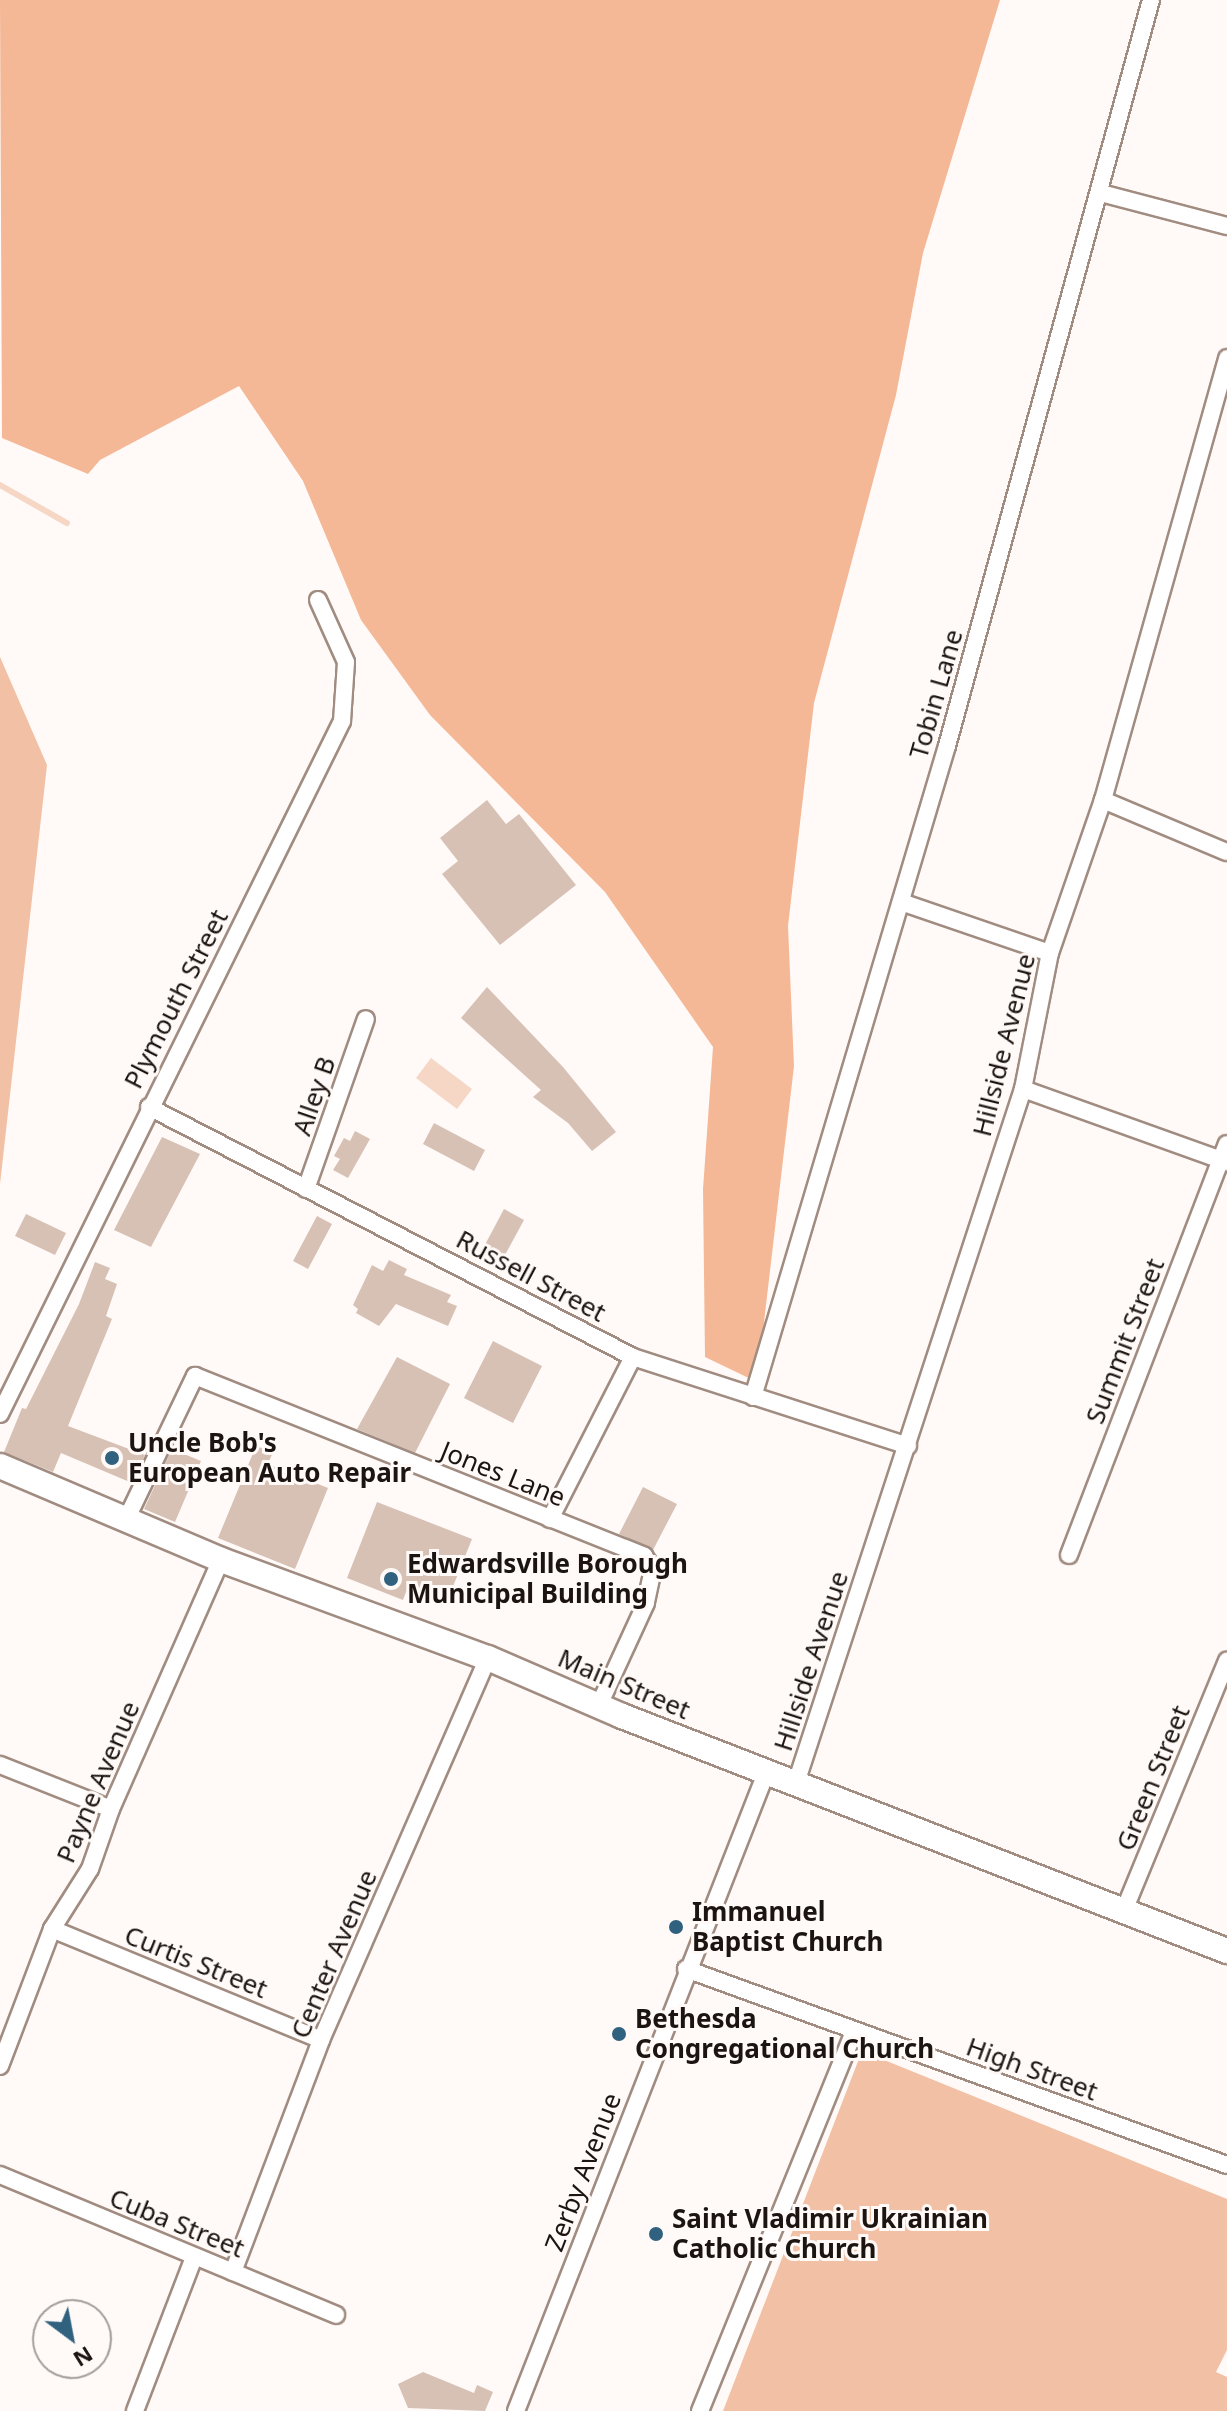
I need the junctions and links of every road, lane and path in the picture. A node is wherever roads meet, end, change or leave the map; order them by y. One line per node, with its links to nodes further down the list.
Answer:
1 (1151, 0): 2 (street, Tobin Lane)
2 (1101, 193): 3 (street); 8 (street, Tobin Lane)
3 (1227, 226)
4 (1227, 358): 6 (street, Hillside Avenue)
5 (318, 600): 12 (street, Plymouth Street)
6 (1103, 800): 7 (street); 9 (street, Hillside Avenue)
7 (1227, 852)
8 (901, 902): 9 (street); 16 (street, Tobin Lane)
9 (1050, 953): 11 (street, Hillside Avenue)
10 (366, 1019): 14 (street, Alley B)
11 (1023, 1089): 13 (street); 18 (street, Hillside Avenue)
12 (149, 1107): 14 (street, Russell Street); 17 (street, Plymouth Street)
13 (1225, 1155): 22 (street, Summit Street)
14 (306, 1189): 15 (street, Russell Street)
15 (633, 1357): 16 (street, Russell Street); 20 (street)
16 (753, 1397): 18 (street, Russell Street)
17 (0, 1414)
18 (908, 1446): 29 (street, Hillside Avenue)
19 (0, 1466): 21 (street, Main Street)
20 (550, 1519): 21 (street, Jones Lane); 26 (street, Jones Lane)
21 (126, 1520): 23 (street, Main Street)
22 (1069, 1555)
23 (221, 1560): 24 (street, Main Street); 30 (street, Payne Avenue)
24 (488, 1658): 26 (street, Main Street); 36 (street, Center Avenue)
25 (1227, 1661): 31 (street, Green Street)
26 (599, 1705): 28 (street, Main Street)
27 (0, 1765): 30 (street)
28 (766, 1773): 29 (street, Main Street); 34 (street, Zerby Avenue)
29 (796, 1783): 31 (street, Main Street)
30 (111, 1809): 32 (street, Payne Avenue)
31 (1123, 1913): 33 (street, Main Street)
32 (52, 1929): 36 (street, Curtis Street); 37 (street, Payne Avenue)
33 (1227, 1951)
34 (686, 1969): 35 (street, High Street); 44 (street, Zerby Avenue)
35 (854, 2031): 38 (street, High Street); 45 (street)
36 (321, 2040): 41 (street, Center Avenue)
37 (0, 2066)
38 (1227, 2165)
39 (0, 2175): 40 (street, Cuba Street)
40 (194, 2257): 41 (street, Cuba Street); 43 (street)
41 (233, 2272): 42 (street, Cuba Street)
42 (336, 2315)
43 (135, 2411)
44 (516, 2411)
45 (700, 2411)

